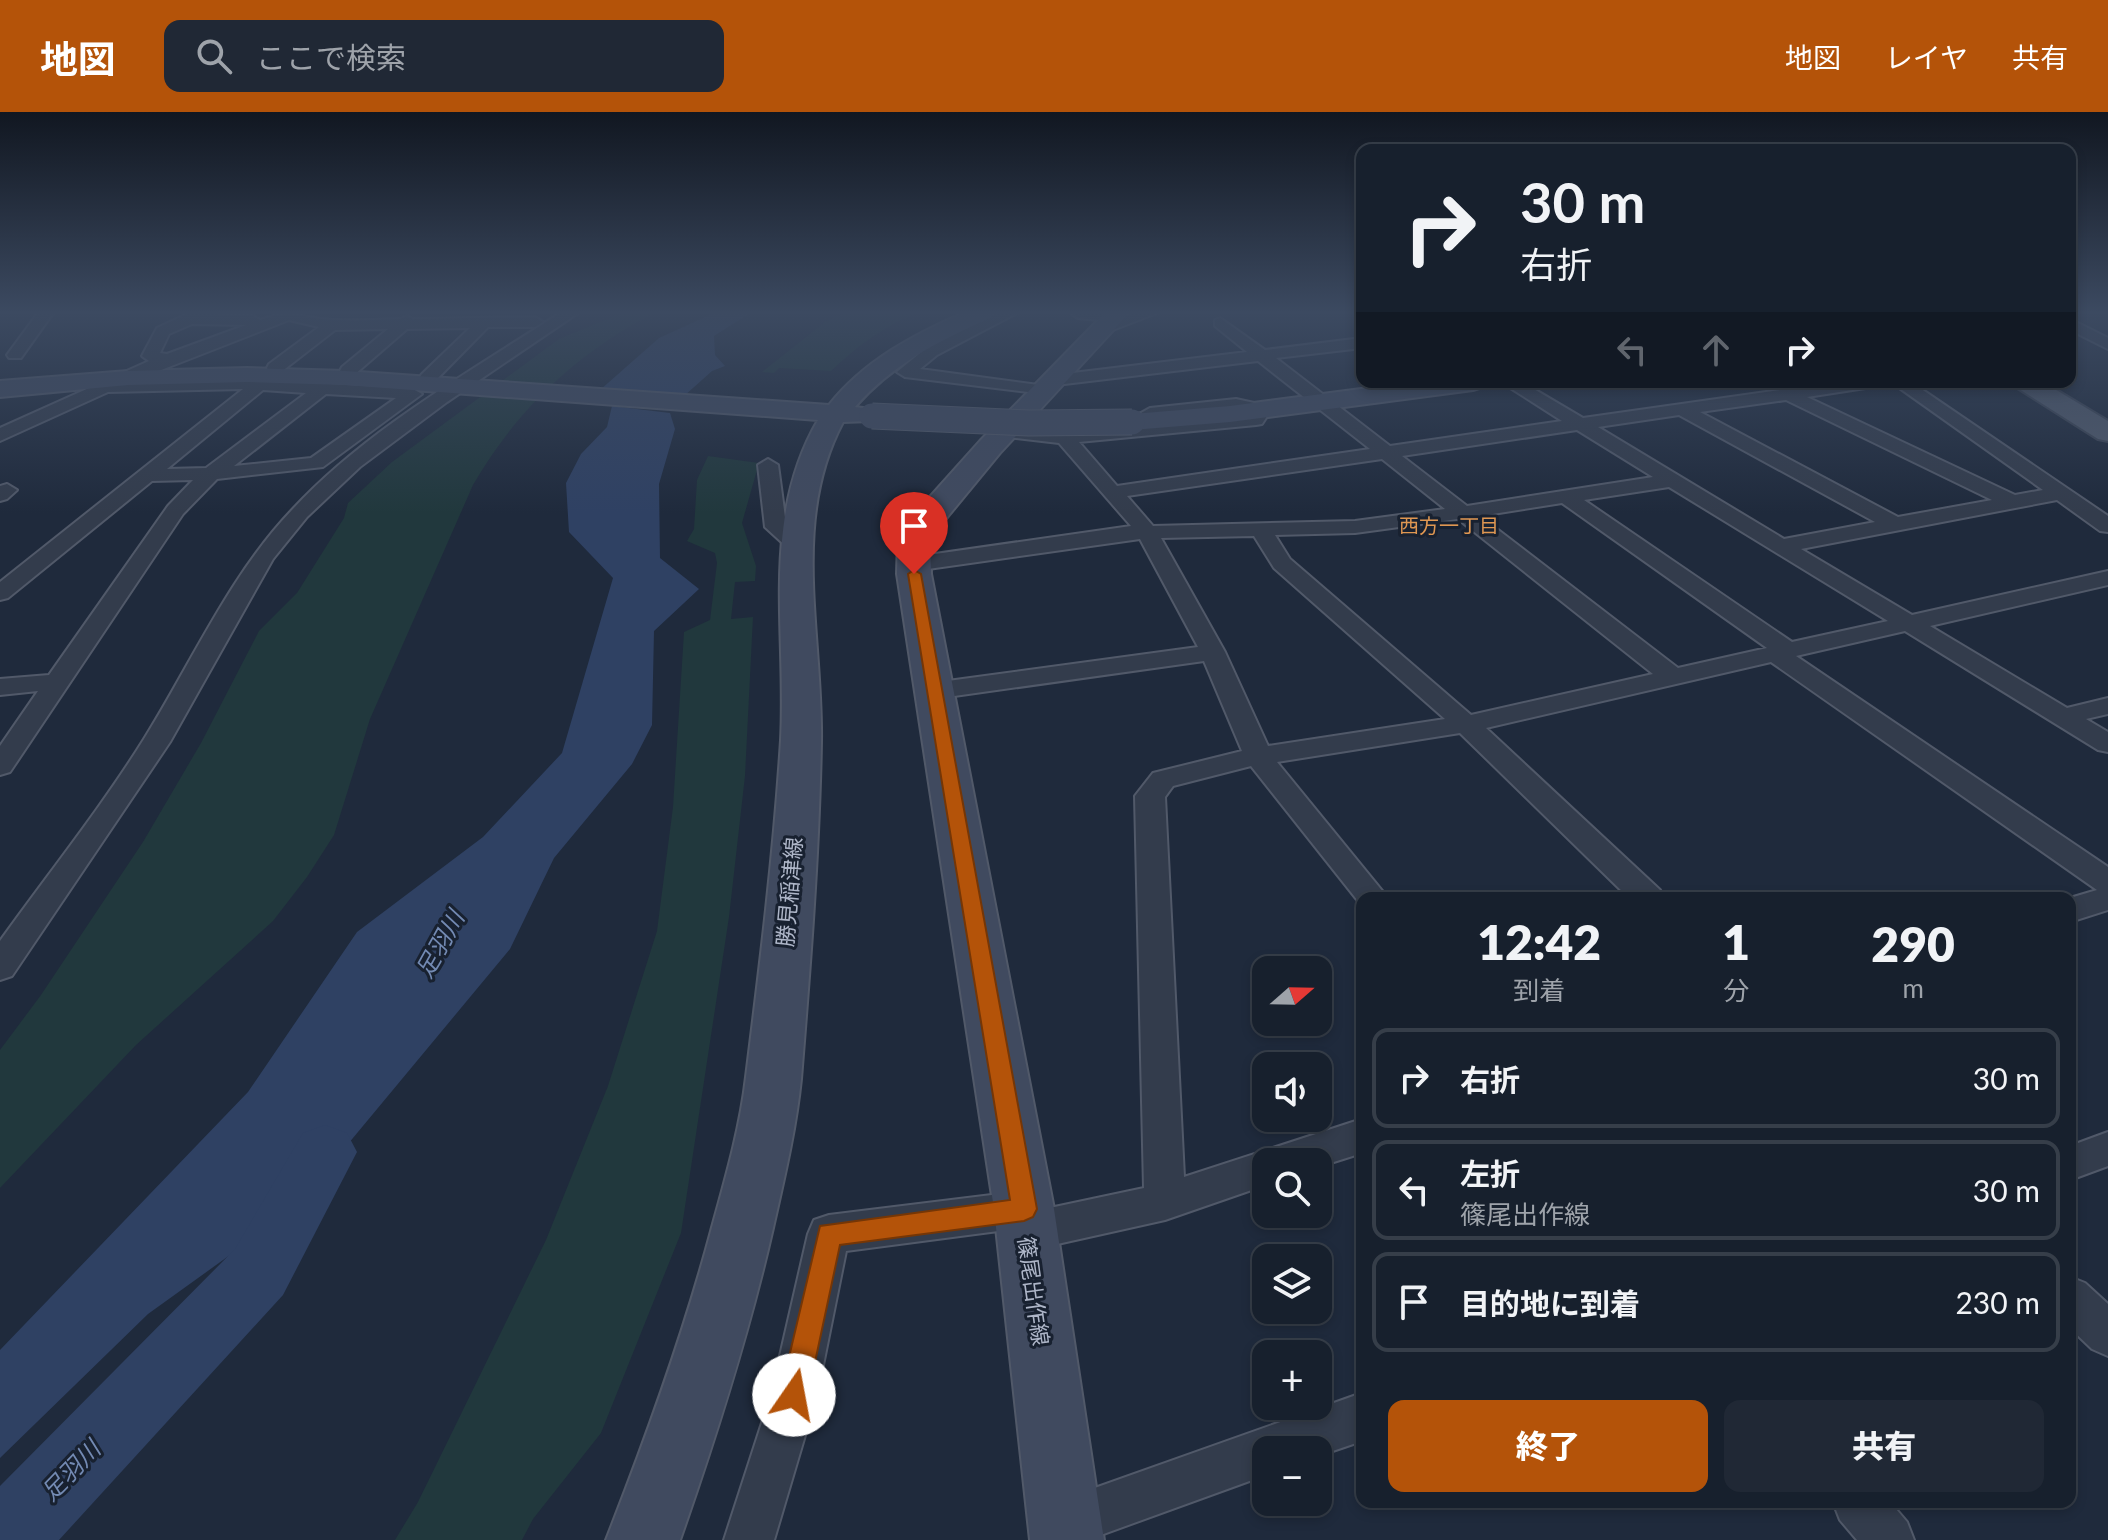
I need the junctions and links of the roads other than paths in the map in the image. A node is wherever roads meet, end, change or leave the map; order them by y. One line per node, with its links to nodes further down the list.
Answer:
1 (118, 380): 21 (main road)
2 (125, 380): 31 (street)
3 (207, 380): 4 (main road)
4 (253, 380): 13 (main road); 14 (street); 36 (street)
5 (422, 380): 13 (street)
6 (453, 380): 13 (street)
7 (457, 380): 13 (street)
8 (868, 380): 27 (main road, 勝見稲津線)
9 (934, 380): 24 (street)
10 (1055, 380): 24 (main road, 篠尾出作線)
11 (1152, 380): 24 (street)
12 (1293, 380): 23 (street)
13 (451, 383): 27 (main road); 70 (street)
14 (324, 387): 35 (street); 35 (street)
15 (1428, 388): 23 (main road)
16 (1520, 388): 29 (street)
17 (1830, 388): 22 (street)
18 (1909, 388): 39 (street)
19 (2035, 388): 30 (main road)
20 (2054, 388): 28 (main road)
21 (0, 389)
22 (1788, 394): 26 (street); 41 (street)
23 (1322, 402): 25 (main road); 33 (street)
24 (1032, 405): 25 (street); 32 (street); 49 (main road, 篠尾出作線)
25 (1262, 410): 27 (main road, bridge); 32 (street)
26 (1682, 410): 29 (street); 43 (street)
27 (843, 414): 47 (main road, 勝見稲津線)
28 (2108, 420)
29 (1580, 425): 33 (street); 37 (street)
30 (2108, 433)
31 (0, 435)
32 (1065, 438): 38 (street)
33 (1386, 453): 38 (street); 42 (street)
34 (768, 465): 47 (street)
35 (211, 474): 36 (street); 56 (street)
36 (146, 475): 51 (street)
37 (1672, 480): 40 (street); 48 (street)
38 (1115, 492): 46 (street)
39 (2060, 493): 41 (street); 44 (street)
40 (1565, 496): 42 (street); 54 (street)
41 (2013, 502): 43 (street)
42 (1462, 512): 45 (street); 55 (street)
43 (1895, 524): 48 (street)
44 (2108, 526)
45 (1260, 529): 46 (street); 61 (street)
46 (1146, 531): 49 (street); 53 (street)
47 (796, 543): 85 (main road, 勝見稲津線)
48 (1780, 546): 52 (street)
49 (914, 564): 58 (main road, 篠尾出作線)
50 (2108, 578): 52 (street)
51 (0, 593)
52 (1909, 624): 54 (street); 60 (street)
53 (1213, 652): 58 (street); 63 (street)
54 (1782, 653): 55 (street); 65 (street)
55 (1673, 677): 61 (street)
56 (55, 682): 57 (street); 64 (street)
57 (0, 687)
58 (933, 691): 77 (main road, 篠尾出作線)
59 (2108, 706): 60 (street)
60 (2063, 717): 62 (street)
61 (1466, 724): 63 (street); 67 (street)
62 (2108, 744)
63 (1258, 756): 66 (street); 76 (street)
64 (0, 766)
65 (2108, 882)
66 (1367, 892)
67 (1643, 892)
68 (2108, 898): 69 (street)
69 (2076, 908)
70 (0, 967)
71 (1356, 1138): 72 (street)
72 (1326, 1148)
73 (2108, 1149): 74 (street)
74 (2076, 1161)
75 (1252, 1173): 76 (street)
76 (1165, 1202): 77 (street)
77 (1025, 1221): 84 (main road, 篠尾出作線); 86 (street)
78 (2076, 1304): 79 (street)
79 (2108, 1334)
80 (1356, 1419): 81 (street)
81 (1308, 1436)
82 (1252, 1456): 84 (street)
83 (1863, 1508): 87 (street)
84 (1066, 1532)
85 (643, 1540)
86 (749, 1540)
87 (1889, 1540)

